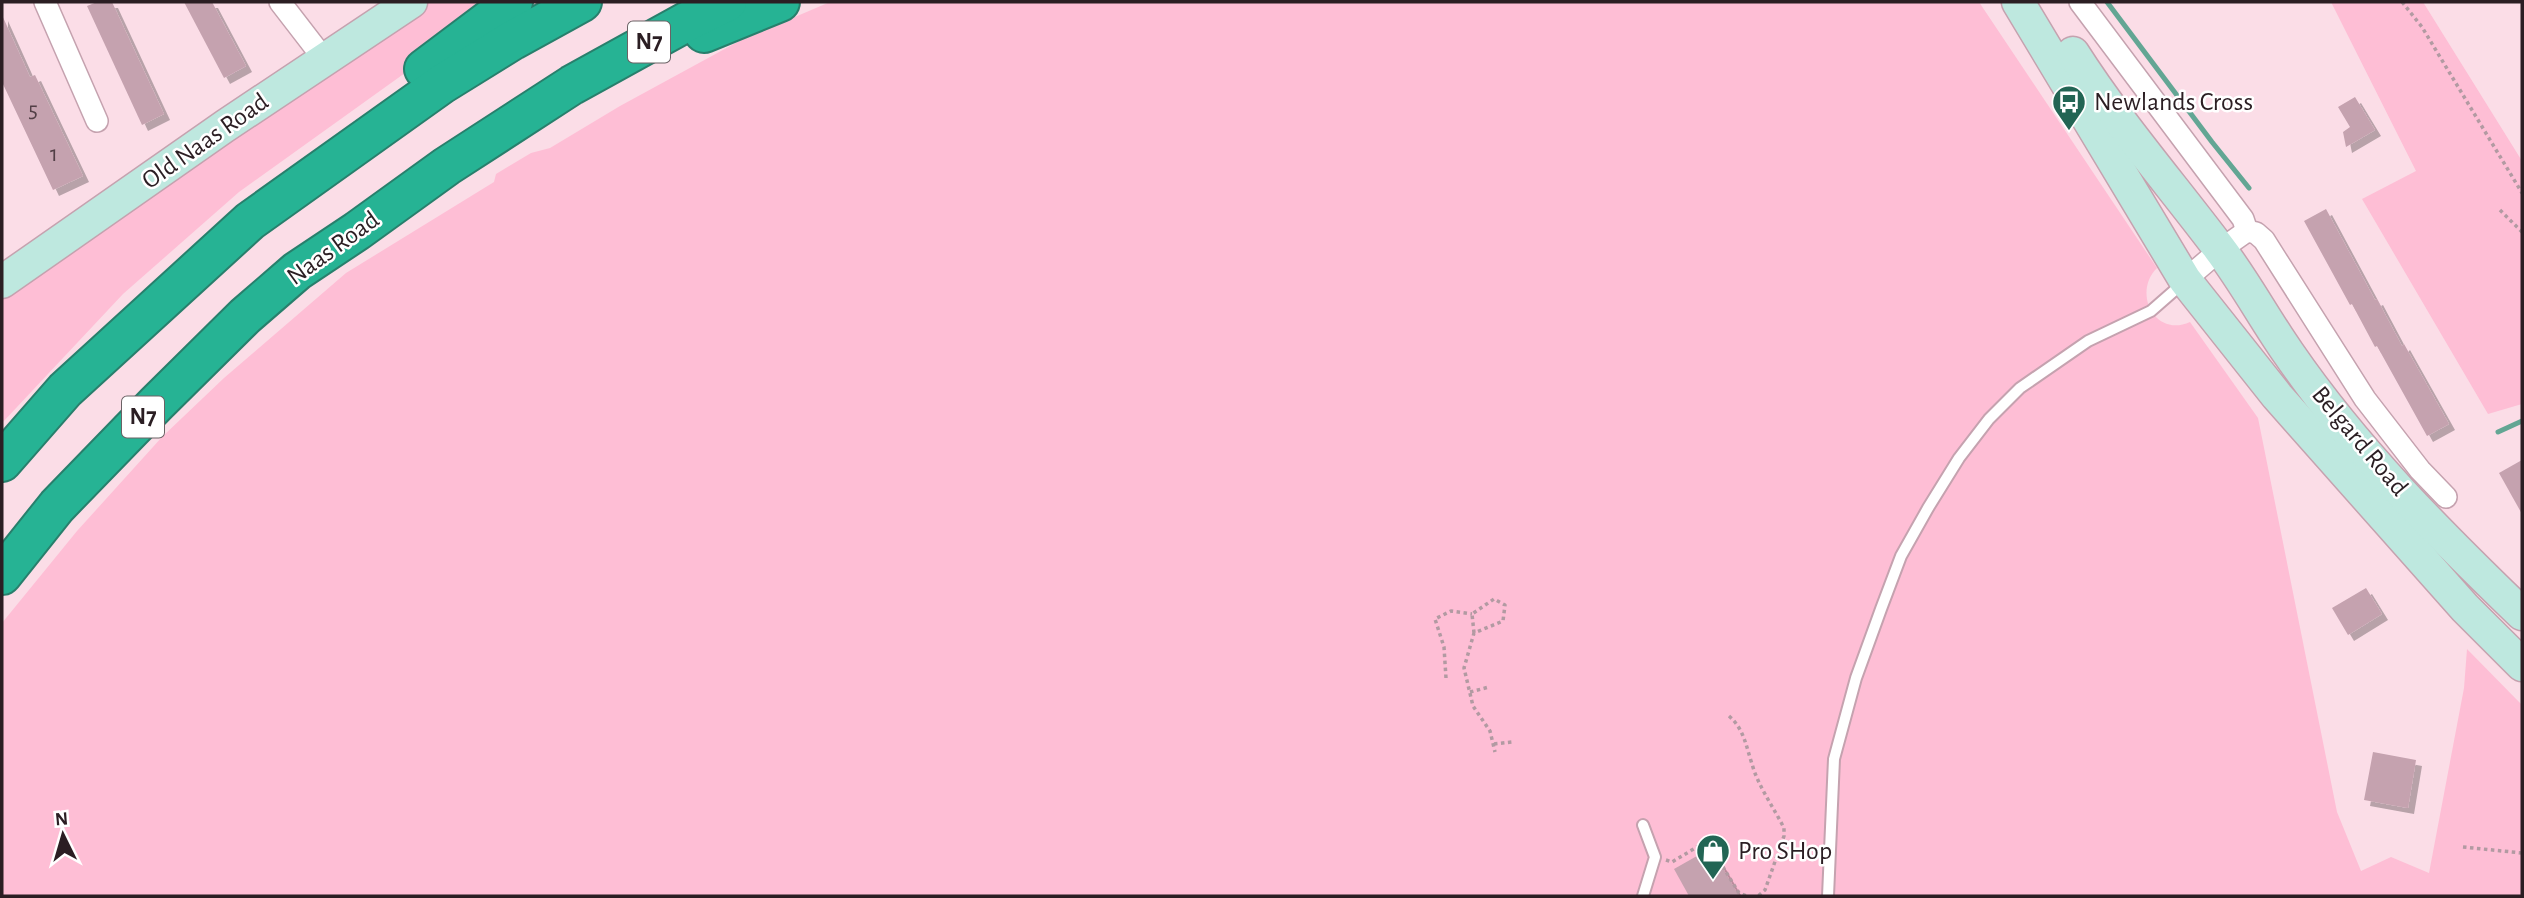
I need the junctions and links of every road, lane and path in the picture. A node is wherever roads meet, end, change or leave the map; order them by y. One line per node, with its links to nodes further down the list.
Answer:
1 (45, 2): 15 (street)
2 (281, 2): 13 (street)
3 (411, 2): 13 (main road, Old Naas Road)
4 (567, 2): 12 (highway)
5 (582, 2): 12 (highway)
6 (727, 2): 14 (highway, Naas Road / N7)
7 (780, 2): 14 (highway)
8 (2018, 2): 23 (main road, Belgard Road)
9 (2041, 2): 16 (main road, Belgard Road)
10 (2080, 2): 20 (street, Belgard Road)
11 (2402, 2): 17 (path)
12 (519, 15): 19 (highway); 19 (highway)
13 (324, 60): 24 (main road, Old Naas Road)
14 (572, 85): 28 (highway, Naas Road / N7)
15 (97, 121)
16 (2121, 125): 22 (main road, Belgard Road); 23 (main road, Belgard Road)
17 (2522, 193)
18 (2500, 210): 21 (path)
19 (250, 221): 26 (highway)
20 (2247, 231): 22 (street); 27 (street, Belgard Road)
21 (2522, 232)
22 (2220, 250): 23 (street); 25 (main road, Belgard Road); 30 (main road, Belgard Road)
23 (2185, 281): 25 (main road, Belgard Road); 47 (lane)
24 (2, 282)
25 (2277, 396): 32 (main road, Belgard Road)
26 (2, 462)
27 (2446, 497)
28 (2, 575)
29 (1472, 614): 31 (path); 31 (path); 33 (path)
30 (2522, 614)
31 (1474, 634): 35 (path)
32 (2522, 665)
33 (1446, 678)
34 (1489, 687): 35 (path)
35 (1470, 692): 38 (path)
36 (1729, 716): 46 (path)
37 (1512, 742): 38 (path)
38 (1494, 744): 39 (path)
39 (1495, 752)
40 (1643, 825): 43 (lane)
41 (2463, 847): 42 (path)
42 (2522, 853)
43 (1655, 857): 44 (lane); 45 (path)
44 (1643, 896)
45 (1747, 896)
46 (1758, 896)
47 (1828, 896)

